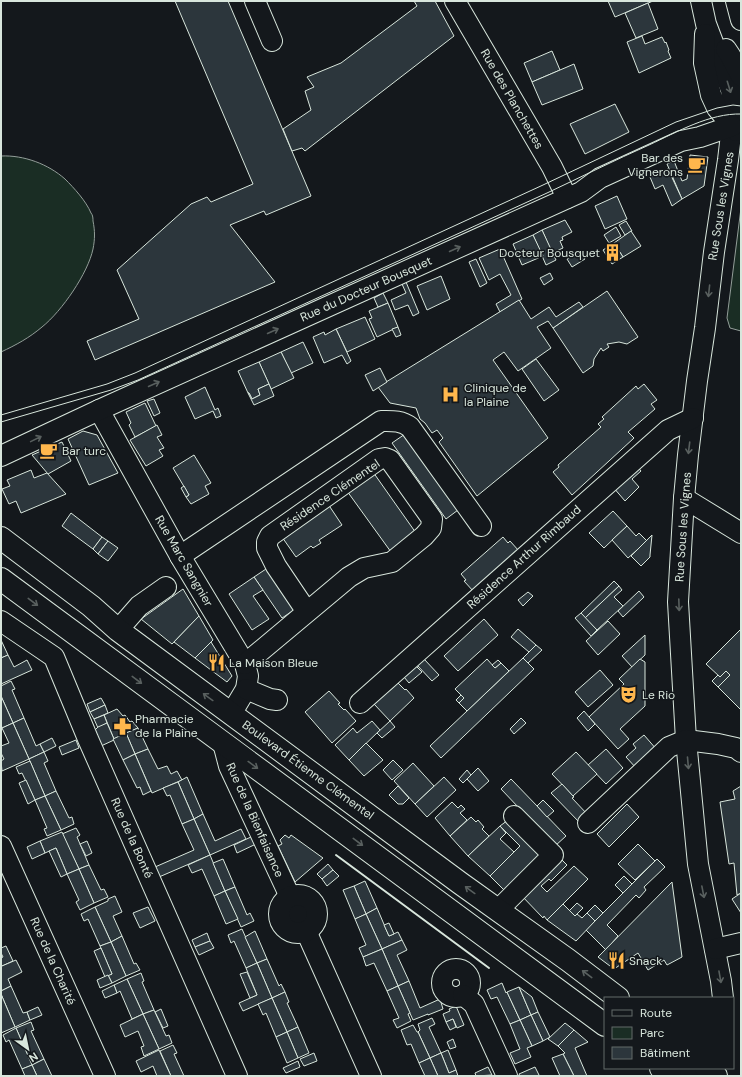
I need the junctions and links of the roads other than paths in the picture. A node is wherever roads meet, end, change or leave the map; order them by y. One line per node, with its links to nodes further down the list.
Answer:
1 (255, 1): 7 (street)
2 (455, 1): 12 (street, Rue des Planchettes)
3 (701, 1): 6 (street)
4 (736, 1): 5 (street)
5 (741, 20)
6 (706, 24): 8 (street, one-way to 8); 9 (street)
7 (272, 41)
8 (741, 76)
9 (738, 125): 11 (street, Rue Sous les Vignes); 12 (street, Rue du Docteur Bousquet)
10 (741, 181): 11 (street)
11 (722, 196): 14 (street, Rue Sous les Vignes, one-way to 14)
12 (567, 198): 13 (street, Rue du Docteur Bousquet, one-way to 12)
13 (99, 410): 15 (street, Rue du Docteur Bousquet, one-way to 13); 20 (street, Rue Marc Sangnier)
14 (693, 418): 16 (street, Rue Sous les Vignes, one-way to 16); 29 (street, Résidence Arthur Rimbaud)
15 (1, 456)
16 (684, 498): 18 (street); 31 (street, Rue Sous les Vignes, one-way to 31)
17 (481, 526): 20 (street)
18 (741, 533)
19 (1, 538): 25 (main road, Boulevard Étienne Clémentel)
20 (180, 556): 26 (street, Rue Marc Sangnier)
21 (1, 579): 32 (main road, one-way to 32)
22 (166, 587): 25 (street)
23 (307, 612): 23 (street, Résidence Clémentel); 26 (street, Résidence Clémentel)
24 (1, 621): 47 (street, Rue de la Bonté)
25 (118, 630): 30 (main road, Boulevard Étienne Clémentel, one-way to 25)
26 (244, 664): 27 (street, Rue Marc Sangnier)
27 (246, 689): 28 (street); 30 (street)
28 (277, 700)
29 (360, 703)
30 (231, 714): 37 (main road, Boulevard Étienne Clémentel, one-way to 30)
31 (686, 740): 33 (street); 35 (street); 39 (street, Rue Sous les Vignes, one-way to 39)
32 (223, 743): 43 (main road, one-way to 43); 48 (street, Rue de la Bienfaisance)
33 (741, 752)
34 (514, 816): 37 (street)
35 (588, 823)
36 (1, 846): 46 (street, Rue de la Charité)
37 (498, 910): 41 (main road, Boulevard Étienne Clémentel, one-way to 37)
38 (741, 943): 39 (street)
39 (715, 948): 42 (street, one-way to 42)
40 (463, 995): 49 (street)
41 (617, 997)
42 (723, 997)
43 (604, 1025)
44 (707, 1069): 51 (main road)
45 (666, 1073): 50 (street)
46 (105, 1076)
47 (237, 1076)
48 (371, 1076)
49 (507, 1076)
50 (691, 1076)
51 (716, 1076)

